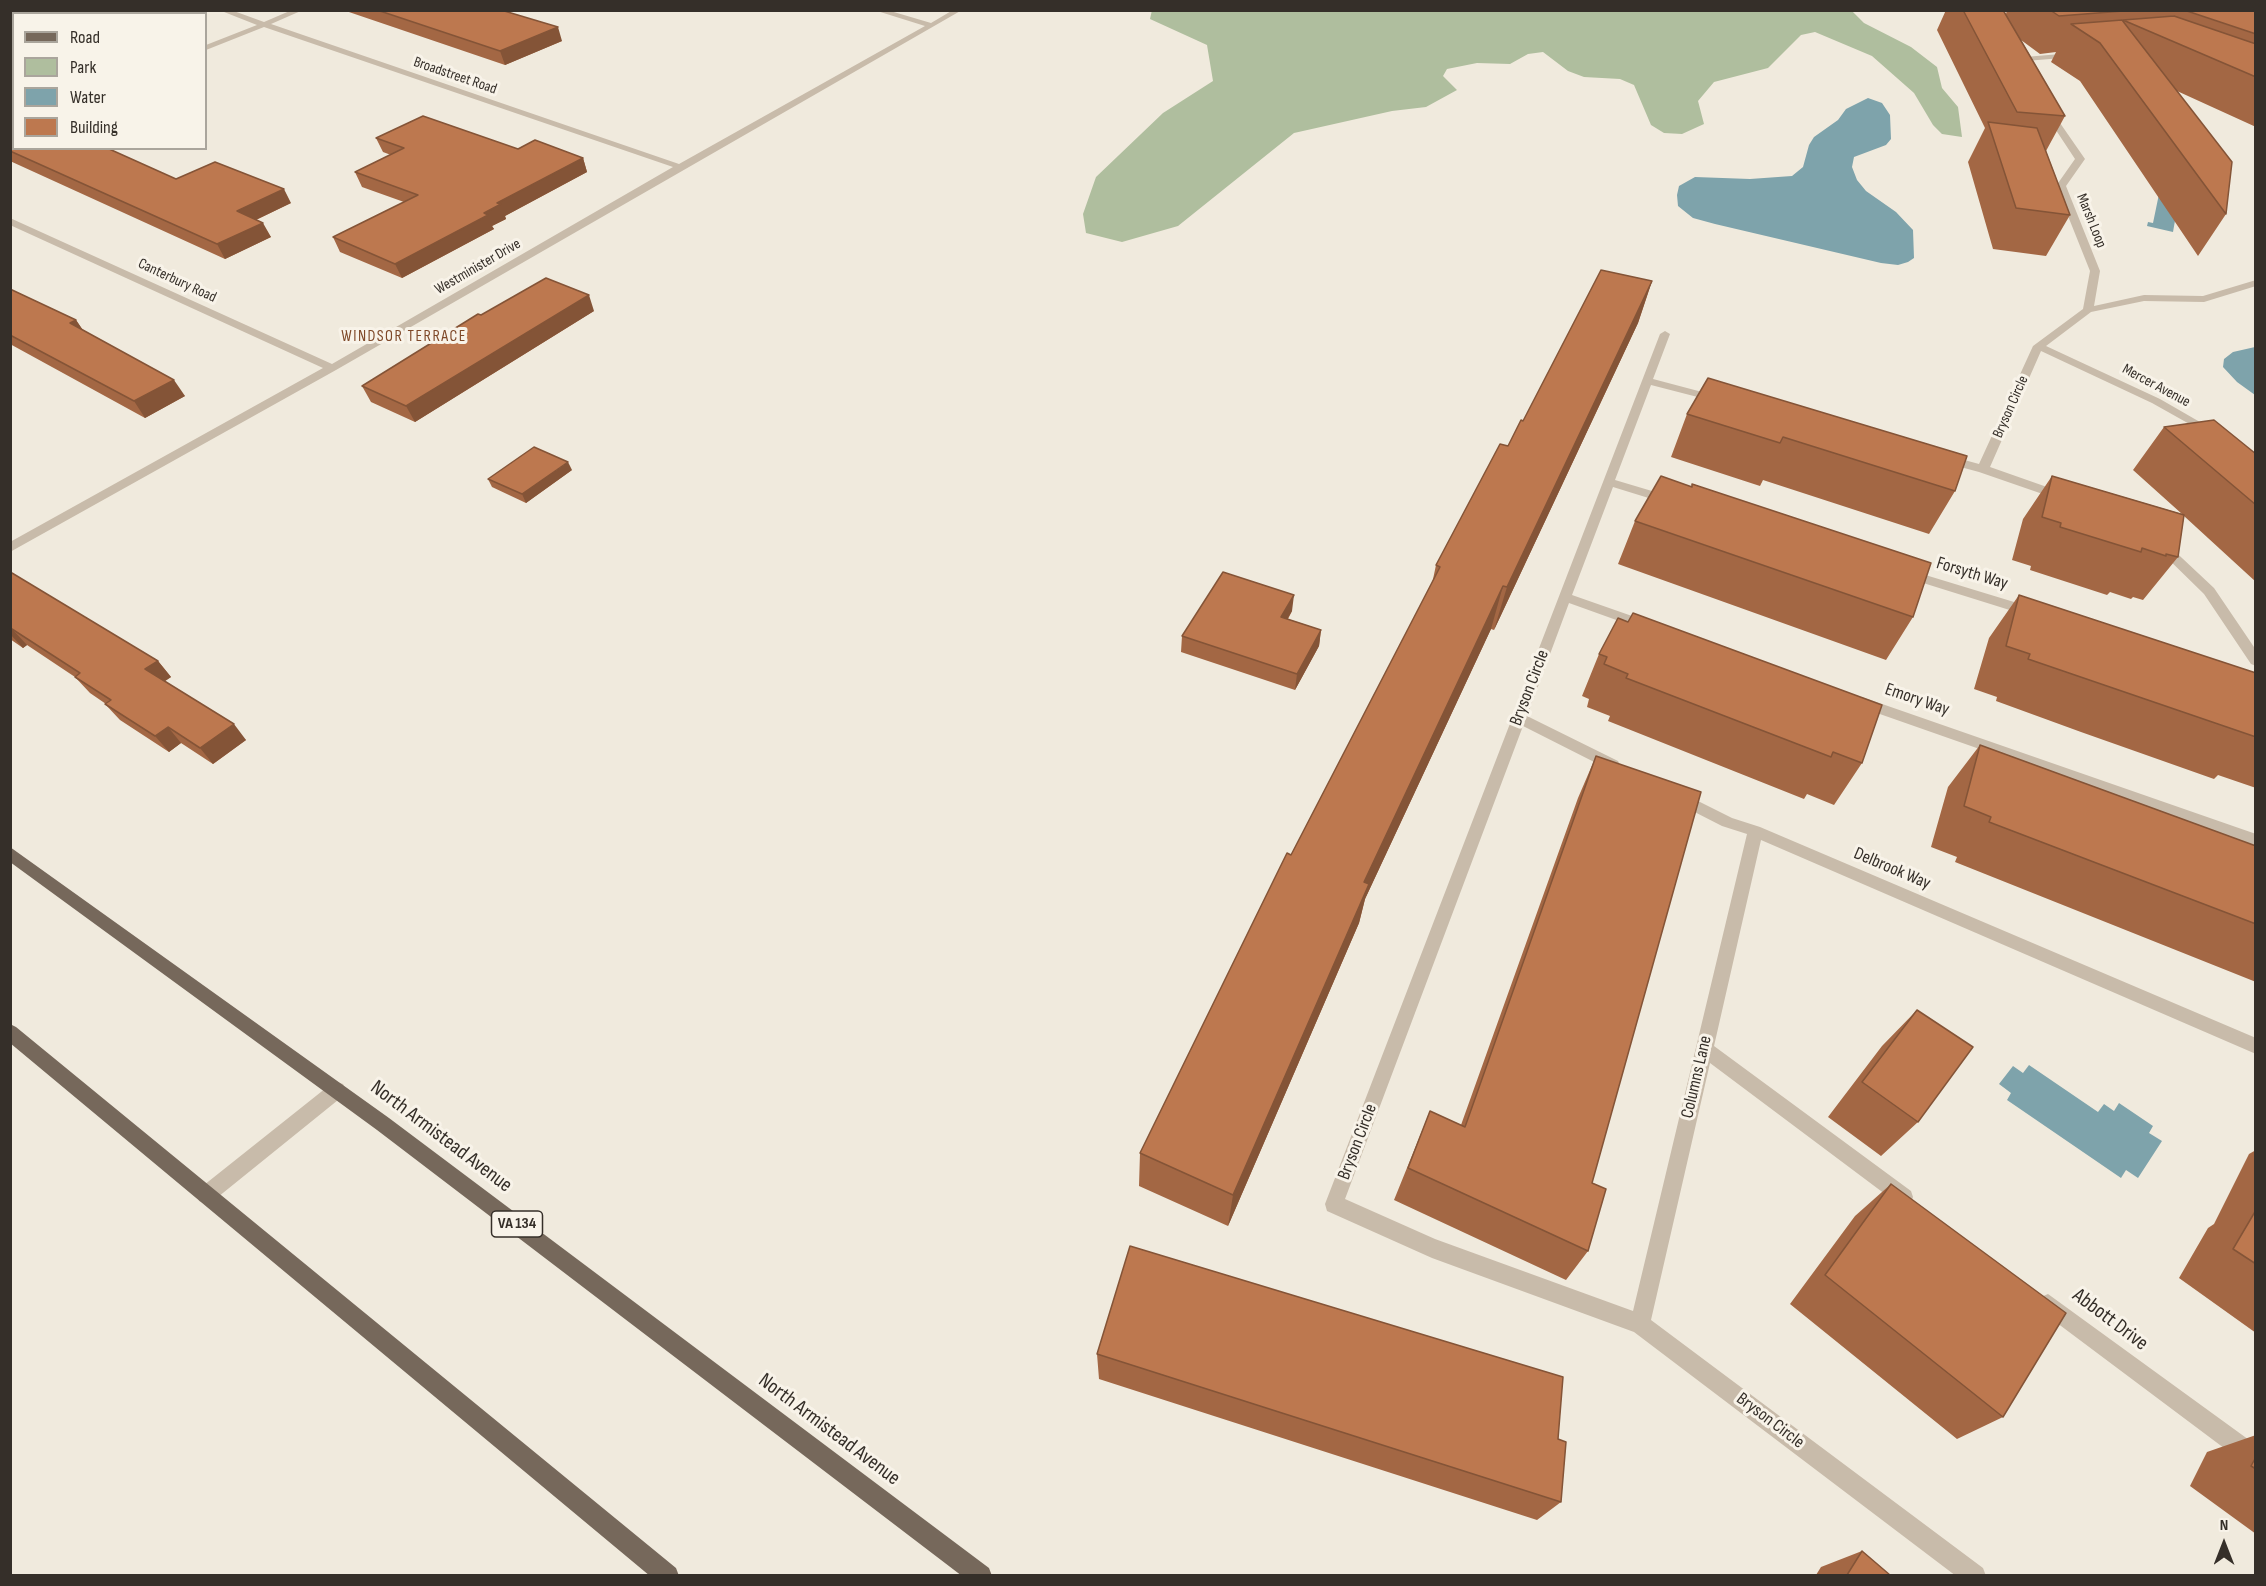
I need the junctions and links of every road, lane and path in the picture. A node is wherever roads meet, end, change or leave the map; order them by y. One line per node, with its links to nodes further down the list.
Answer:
1 (222, 10): 5 (street, Broadstreet Road)
2 (300, 10): 5 (street)
3 (877, 10): 6 (street)
4 (959, 10): 6 (street, Westminister Drive)
5 (264, 25): 7 (street); 11 (street, Broadstreet Road)
6 (931, 25): 11 (street, Westminister Drive)
7 (207, 48)
8 (2084, 54): 9 (street)
9 (2019, 69)
10 (2039, 99): 14 (street, Marsh Loop)
11 (680, 167): 17 (street, Westminister Drive)
12 (10, 221): 17 (street, Canterbury Road)
13 (2256, 283): 14 (street)
14 (2088, 310): 16 (street)
15 (1665, 334): 18 (street, Bryson Circle)
16 (2038, 346): 20 (street, Mercer Avenue); 22 (street, Bryson Circle)
17 (332, 368): 27 (street, Westminister Drive)
18 (1648, 381): 19 (street); 23 (street, Bryson Circle)
19 (1729, 402)
20 (2224, 439)
21 (1937, 457): 22 (street)
22 (1983, 469): 24 (street)
23 (1609, 482): 25 (street); 29 (street, Bryson Circle)
24 (2073, 501)
25 (1677, 502)
26 (2157, 540): 32 (street)
27 (10, 548)
28 (1893, 569): 30 (street, Forsyth Way)
29 (1565, 597): 31 (street); 34 (street, Bryson Circle)
30 (2040, 614)
31 (1665, 632)
32 (2256, 661)
33 (1844, 695): 38 (street, Emory Way)
34 (1519, 718): 35 (street); 47 (street, Bryson Circle)
35 (1623, 770)
36 (1665, 791): 37 (street, Delbrook Way)
37 (1755, 831): 41 (street, Delbrook Way); 42 (street, Columns Lane)
38 (2256, 840)
39 (10, 853): 43 (main road, North Armistead Avenue / VA 134)
40 (10, 1032): 44 (main road)
41 (2256, 1046)
42 (1704, 1049): 45 (street); 47 (street, Columns Lane)
43 (337, 1090): 44 (street); 50 (main road, North Armistead Avenue / VA 134)
44 (206, 1195): 49 (main road)
45 (1923, 1211)
46 (2037, 1296): 48 (street, Abbott Drive)
47 (1640, 1324): 51 (street, Bryson Circle)
48 (2256, 1458)
49 (668, 1575)
50 (981, 1575)
51 (1975, 1575)

